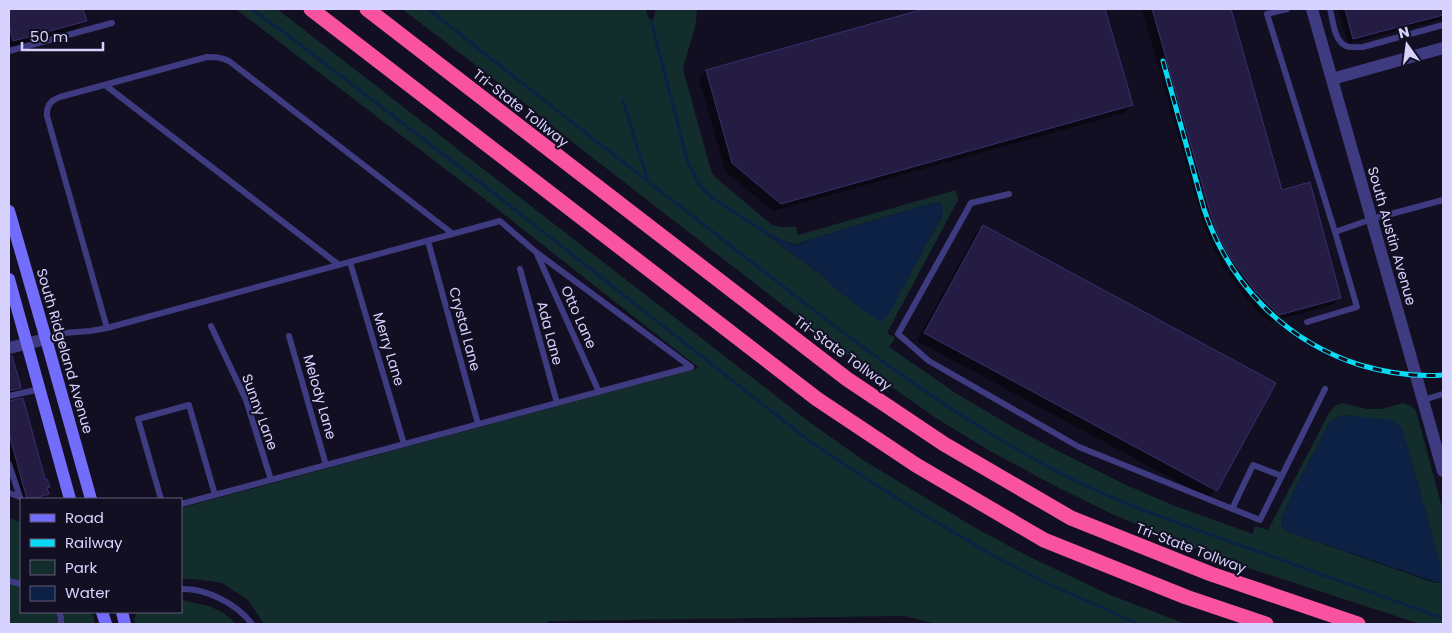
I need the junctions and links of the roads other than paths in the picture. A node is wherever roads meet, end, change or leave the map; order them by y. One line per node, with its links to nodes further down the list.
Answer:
1 (311, 9): 55 (highway)
2 (366, 9): 56 (highway, Tri-State Tollway)
3 (1287, 9): 16 (lane)
4 (1312, 9): 10 (street, South Austin Avenue)
5 (1330, 9): 7 (lane)
6 (112, 23): 9 (lane)
7 (1443, 24)
8 (1443, 48): 10 (street)
9 (9, 51)
10 (1332, 79): 15 (street, South Austin Avenue)
11 (105, 85): 17 (lane); 21 (lane); 26 (lane)
12 (1008, 194): 52 (lane)
13 (1443, 200): 15 (lane)
14 (9, 211): 28 (main road, South Ridgeland Avenue)
15 (1372, 219): 16 (lane); 36 (street, South Austin Avenue)
16 (1335, 232): 24 (lane)
17 (453, 234): 18 (lane); 19 (lane)
18 (428, 241): 20 (lane); 38 (lane, Crystal Lane)
19 (536, 252): 33 (lane, Otto Lane); 33 (lane)
20 (350, 262): 21 (lane); 39 (lane, Merry Lane)
21 (338, 265): 26 (lane)
22 (520, 269): 37 (lane, Ada Lane)
23 (9, 279): 29 (main road)
24 (1308, 322)
25 (211, 326): 45 (lane, Sunny Lane)
26 (107, 328): 28 (lane)
27 (289, 336): 42 (lane, Melody Lane)
28 (46, 338): 29 (street); 49 (main road, South Ridgeland Avenue)
29 (28, 344): 30 (street); 31 (main road)
30 (9, 348)
31 (40, 389): 35 (lane); 48 (main road)
32 (1325, 389): 44 (lane)
33 (600, 392): 37 (lane)
34 (1443, 394): 36 (lane)
35 (9, 396)
36 (1423, 400): 40 (street, South Austin Avenue)
37 (557, 403): 38 (lane)
38 (478, 424): 39 (lane)
39 (404, 444): 42 (lane)
40 (1440, 447): 43 (street, South Austin Avenue)
41 (9, 464): 46 (lane)
42 (326, 465): 45 (lane)
43 (1443, 471)
44 (1282, 476): 52 (lane); 52 (lane)
45 (271, 480): 47 (lane)
46 (9, 493)
47 (215, 495): 50 (lane); 51 (lane)
48 (70, 498)
49 (91, 498)
50 (161, 498)
51 (182, 504)
52 (1232, 509)
53 (182, 589): 54 (lane)
54 (252, 624)
55 (1266, 624)
56 (1358, 624)

